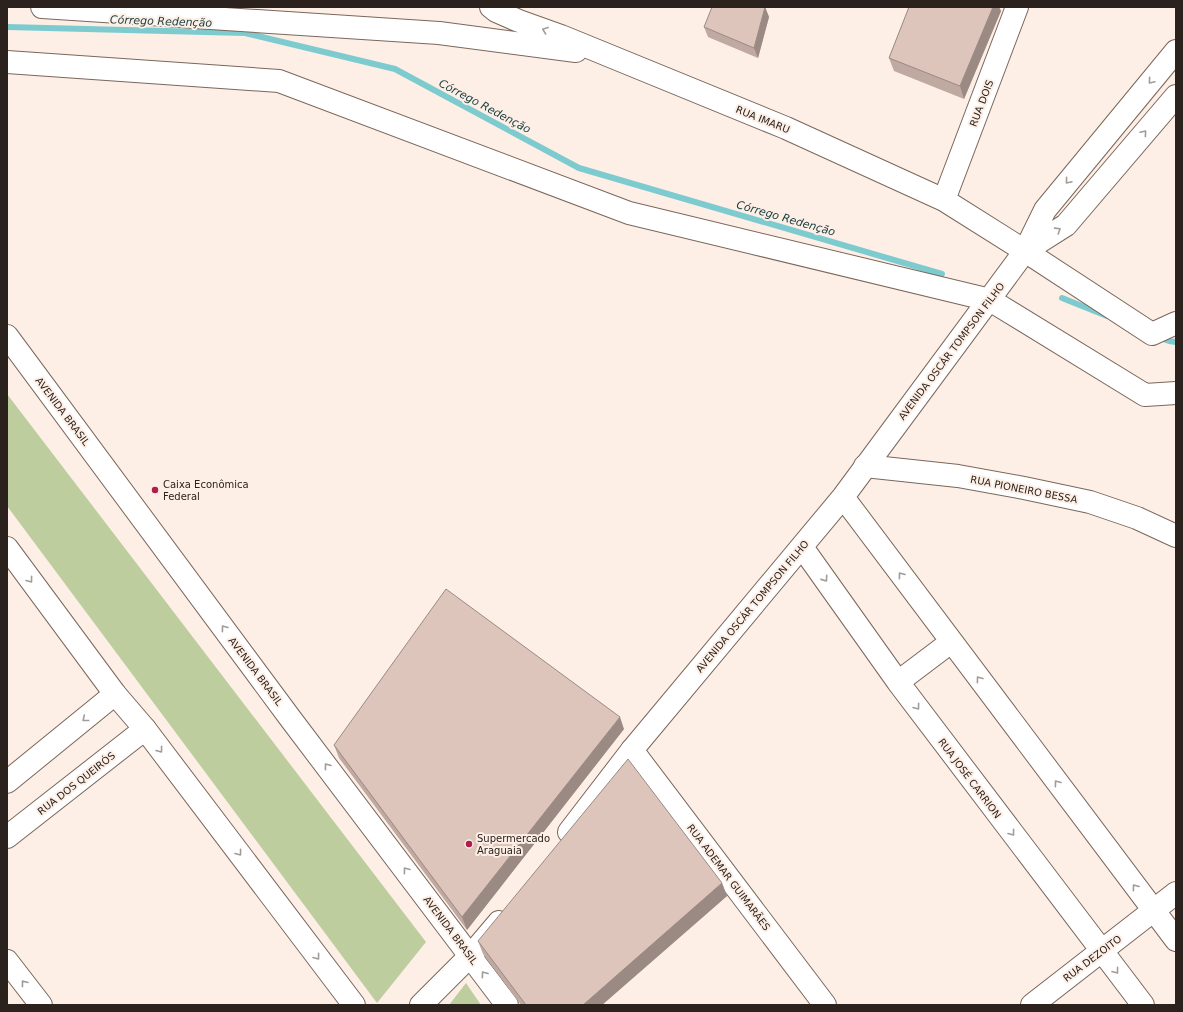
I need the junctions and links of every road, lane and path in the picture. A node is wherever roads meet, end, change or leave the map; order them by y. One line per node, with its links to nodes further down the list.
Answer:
1 (42, 7): 4 (street)
2 (491, 7): 6 (street, RUA IMARU, one-way to 2)
3 (1017, 7): 9 (street, RUA DOIS)
4 (194, 12): 6 (street)
5 (1176, 50): 10 (street, AVENIDA OSCÁR TOMPSON FILHO, one-way to 10)
6 (607, 55): 9 (street, RUA IMARU)
7 (7, 62): 11 (street)
8 (1176, 96): 10 (street, AVENIDA OSCÁR TOMPSON FILHO, one-way to 8)
9 (944, 200): 10 (street, RUA IMARU)
10 (1025, 251): 11 (street, AVENIDA OSCÁR TOMPSON FILHO); 12 (street, RUA IMARU)
11 (990, 300): 14 (street); 15 (street, AVENIDA OSCÁR TOMPSON FILHO)
12 (1176, 323)
13 (7, 336): 33 (street, AVENIDA BRASIL, one-way to 13)
14 (1176, 393)
15 (865, 466): 16 (street, AVENIDA OSCÁR TOMPSON FILHO); 17 (street, RUA PIONEIRO BESSA)
16 (843, 497): 18 (street, AVENIDA OSCÁR TOMPSON FILHO); 20 (street, one-way to 16)
17 (1176, 536)
18 (802, 547): 21 (street, RUA JOSÉ CARRION, one-way to 21); 24 (street, AVENIDA OSCÁR TOMPSON FILHO)
19 (7, 548): 22 (street, one-way to 22)
20 (951, 642): 21 (street); 30 (street, one-way to 20)
21 (898, 682): 32 (street, RUA JOSÉ CARRION, one-way to 32)
22 (115, 694): 23 (street); 25 (street, one-way to 25)
23 (145, 729): 26 (street, RUA DOS QUEIRÓS); 36 (street, one-way to 36)
24 (632, 750): 27 (street, AVENIDA OSCÁR TOMPSON FILHO); 39 (street, RUA ADEMAR GUIMARÃES)
25 (7, 782)
26 (7, 837)
27 (555, 850)
28 (1176, 893): 30 (street, RUA DEZOITO)
29 (512, 907): 33 (street)
30 (1153, 912): 31 (street); 32 (street, RUA DEZOITO)
31 (1176, 940)
32 (1101, 951): 40 (street, RUA DEZOITO); 41 (street, RUA JOSÉ CARRION, one-way to 41)
33 (471, 955): 37 (street); 38 (street, AVENIDA BRASIL, one-way to 33)
34 (7, 961): 35 (street, one-way to 34)
35 (41, 1005)
36 (354, 1005)
37 (421, 1005)
38 (507, 1005)
39 (826, 1005)
40 (1032, 1005)
41 (1143, 1005)

